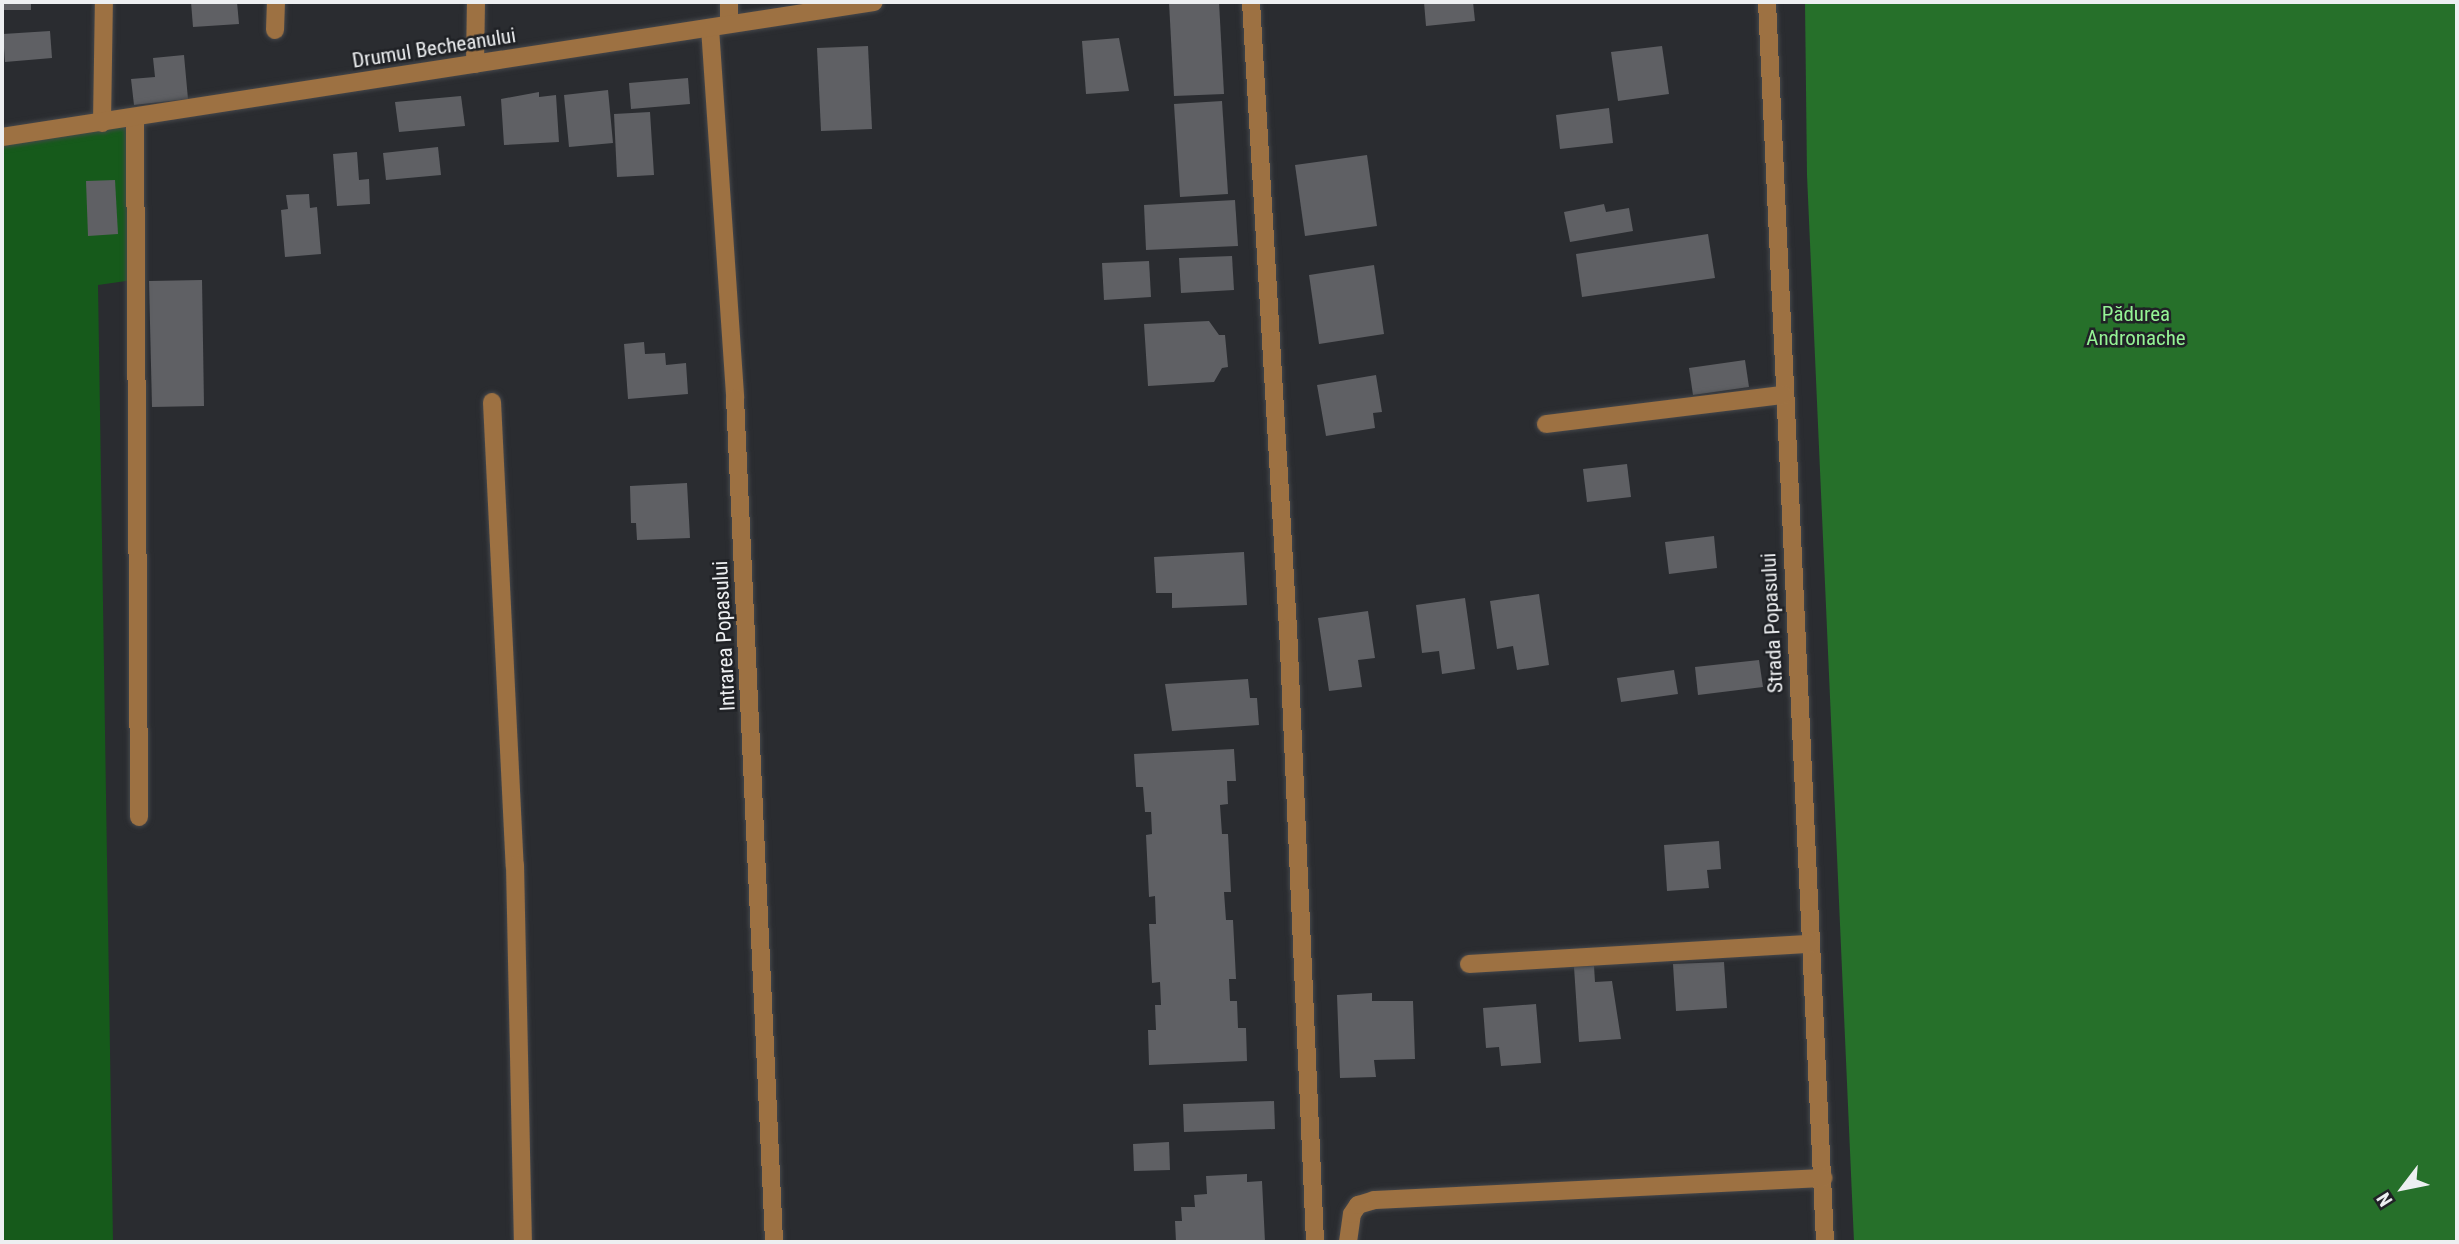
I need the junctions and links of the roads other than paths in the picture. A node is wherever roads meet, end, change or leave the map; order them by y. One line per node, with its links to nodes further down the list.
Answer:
1 (104, 2): 13 (street)
2 (275, 2): 10 (street)
3 (476, 2): 11 (street)
4 (729, 2): 8 (street)
5 (874, 2): 8 (street, Drumul Becheanului)
6 (1251, 2): 24 (street)
7 (1767, 2): 15 (street, Strada Popasului)
8 (729, 24): 9 (street, Drumul Becheanului)
9 (709, 27): 11 (street, Drumul Becheanului); 23 (street, Intrarea Popasului)
10 (275, 30)
11 (475, 64): 12 (street, Drumul Becheanului)
12 (135, 118): 13 (street, Drumul Becheanului); 18 (street)
13 (102, 123): 14 (street, Drumul Becheanului)
14 (2, 137)
15 (1783, 395): 17 (street); 19 (street, Strada Popasului)
16 (492, 402): 22 (street)
17 (1546, 424)
18 (139, 817)
19 (1810, 944): 20 (street); 21 (street, Strada Popasului)
20 (1469, 964)
21 (1822, 1178): 25 (street); 26 (street, Strada Popasului)
22 (523, 1242)
23 (774, 1242)
24 (1315, 1242)
25 (1348, 1242)
26 (1825, 1242)

